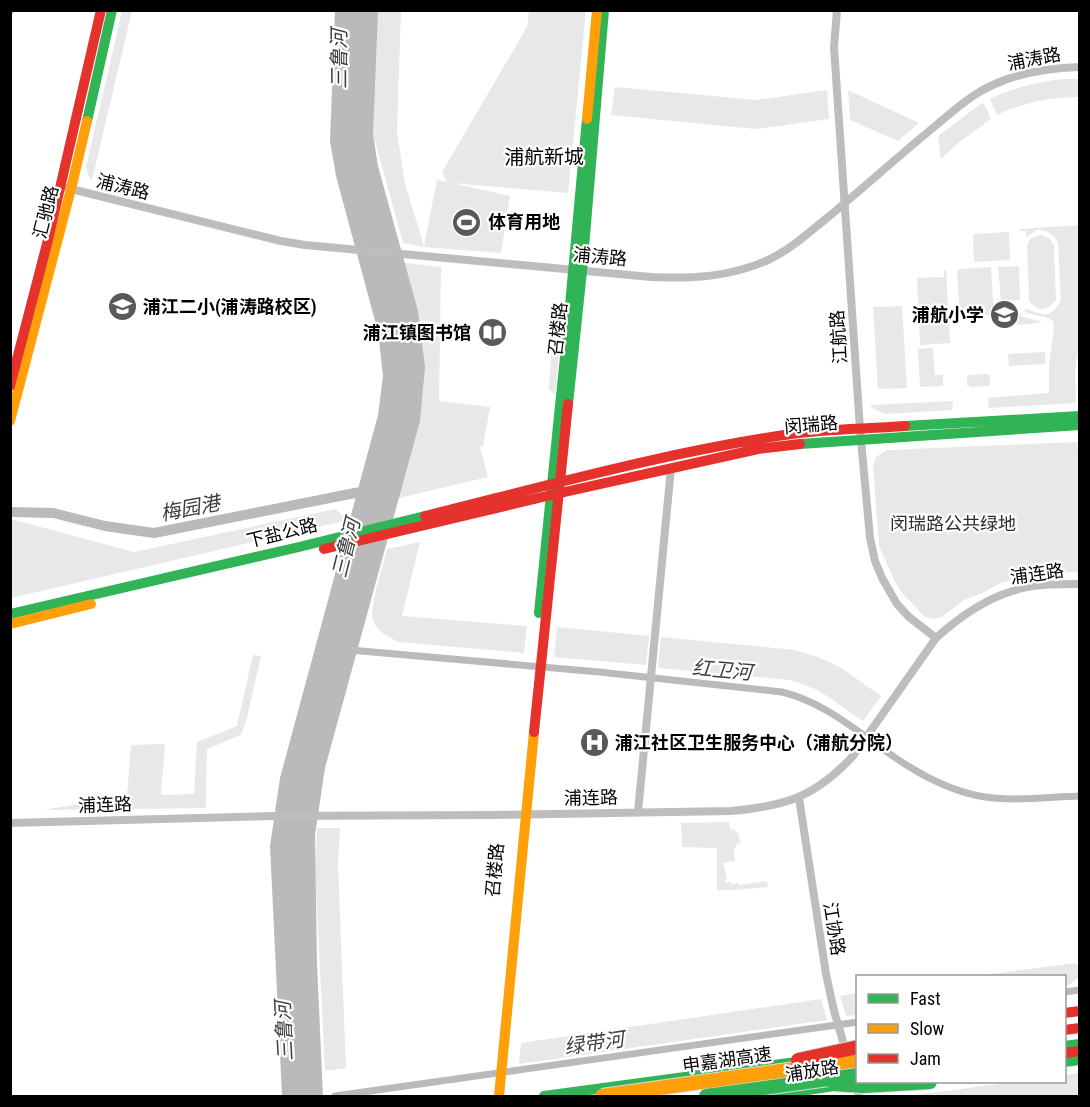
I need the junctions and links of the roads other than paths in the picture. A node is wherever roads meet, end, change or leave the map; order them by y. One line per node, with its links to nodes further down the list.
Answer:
1 (101, 10): 7 (main road, 汇驰路)
2 (111, 10): 7 (main road, 汇驰路)
3 (597, 10): 9 (main road, 召楼路)
4 (604, 10): 9 (main road, 召楼路)
5 (837, 10): 8 (street, 江航路)
6 (1080, 67): 8 (street, 浦涛路)
7 (65, 188): 9 (street, 浦涛路); 10 (main road, 汇驰路); 11 (main road, 汇驰路)
8 (845, 203): 9 (street, 浦涛路); 13 (street, 江航路)
9 (577, 270): 15 (main road, 召楼路)
10 (10, 386)
11 (10, 421)
12 (1077, 421): 13 (main road, 闵瑞路)
13 (861, 434): 14 (main road, 闵瑞路); 15 (main road, 闵瑞路); 20 (street, 江航路)
14 (671, 468): 15 (main road, 闵瑞路); 22 (street)
15 (556, 489): 16 (main road, 下盐公路); 23 (main road, 召楼路)
16 (343, 540): 18 (main road, 下盐公路); 19 (main road, 下盐公路)
17 (1080, 584): 20 (street, 浦连路)
18 (10, 614)
19 (10, 624)
20 (936, 638): 21 (street, 浦连路)
21 (799, 798): 22 (street, 浦连路); 25 (street, 江协路)
22 (638, 812): 23 (street, 浦连路)
23 (522, 814): 24 (street, 浦连路); 29 (main road, 召楼路)
24 (10, 822)
25 (855, 1054): 30 (main road); 31 (main road, 申嘉湖高速, bridge)
26 (802, 1083): 27 (main road, bridge); 28 (main road, 申嘉湖高速, bridge); 32 (main road, 申嘉湖高速, bridge)
27 (913, 1083)
28 (859, 1084): 33 (main road, 浦放路)
29 (496, 1091)
30 (544, 1096)
31 (602, 1096)
32 (706, 1096)
33 (767, 1096)

